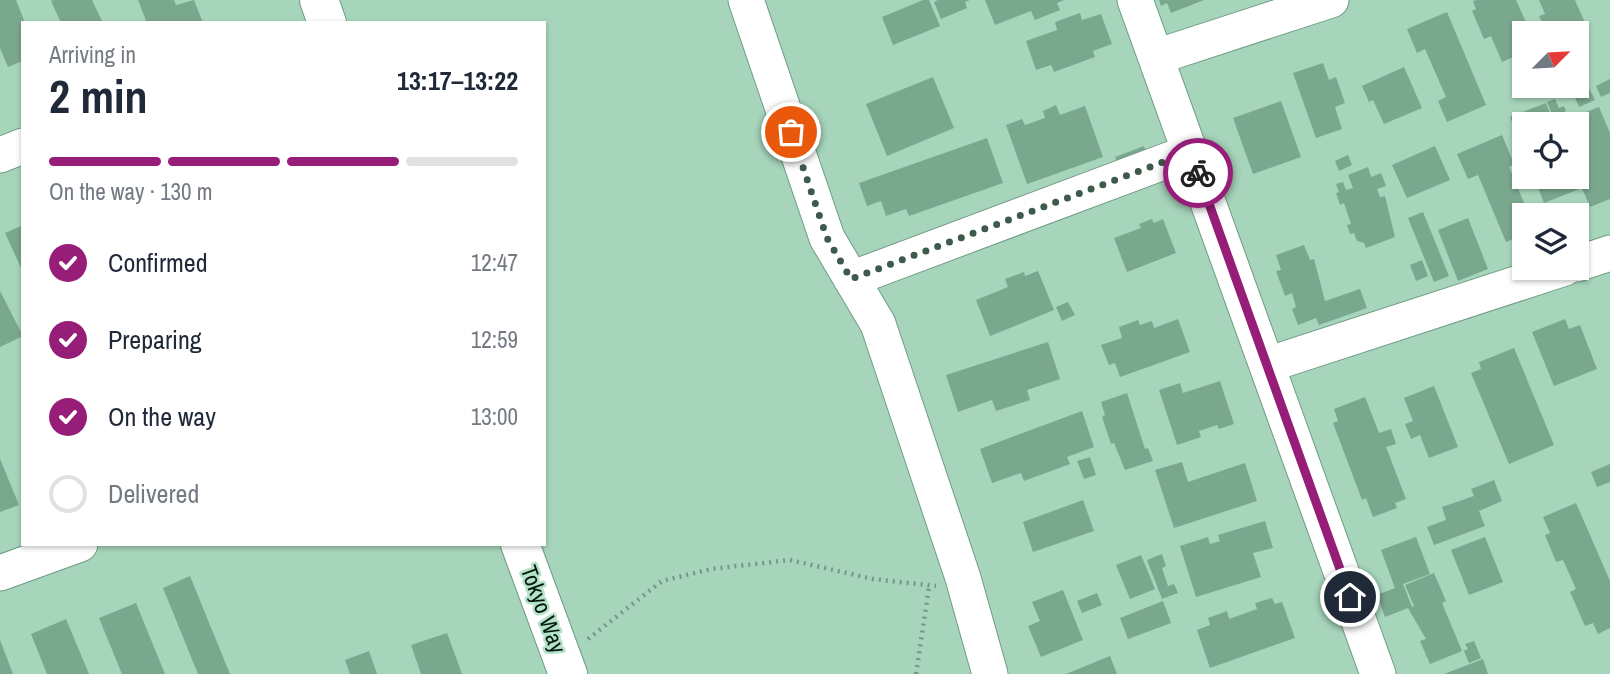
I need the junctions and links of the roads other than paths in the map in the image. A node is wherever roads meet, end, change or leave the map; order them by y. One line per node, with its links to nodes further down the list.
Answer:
1 (319, 0): 5 (main road)
2 (746, 0): 12 (street)
3 (1135, 0): 6 (street)
4 (1331, 0): 6 (street)
5 (326, 21)
6 (1156, 57): 8 (street)
7 (21, 147): 9 (street)
8 (1190, 152): 12 (street); 14 (street)
9 (0, 155)
10 (1610, 253): 11 (street)
11 (1589, 260)
12 (851, 279): 19 (street)
13 (1528, 280): 14 (street)
14 (1267, 365): 20 (street)
15 (74, 546): 17 (street)
16 (521, 546): 18 (main road, Tokyo Way)
17 (0, 573)
18 (565, 666)
19 (990, 674)
20 (1378, 674)

